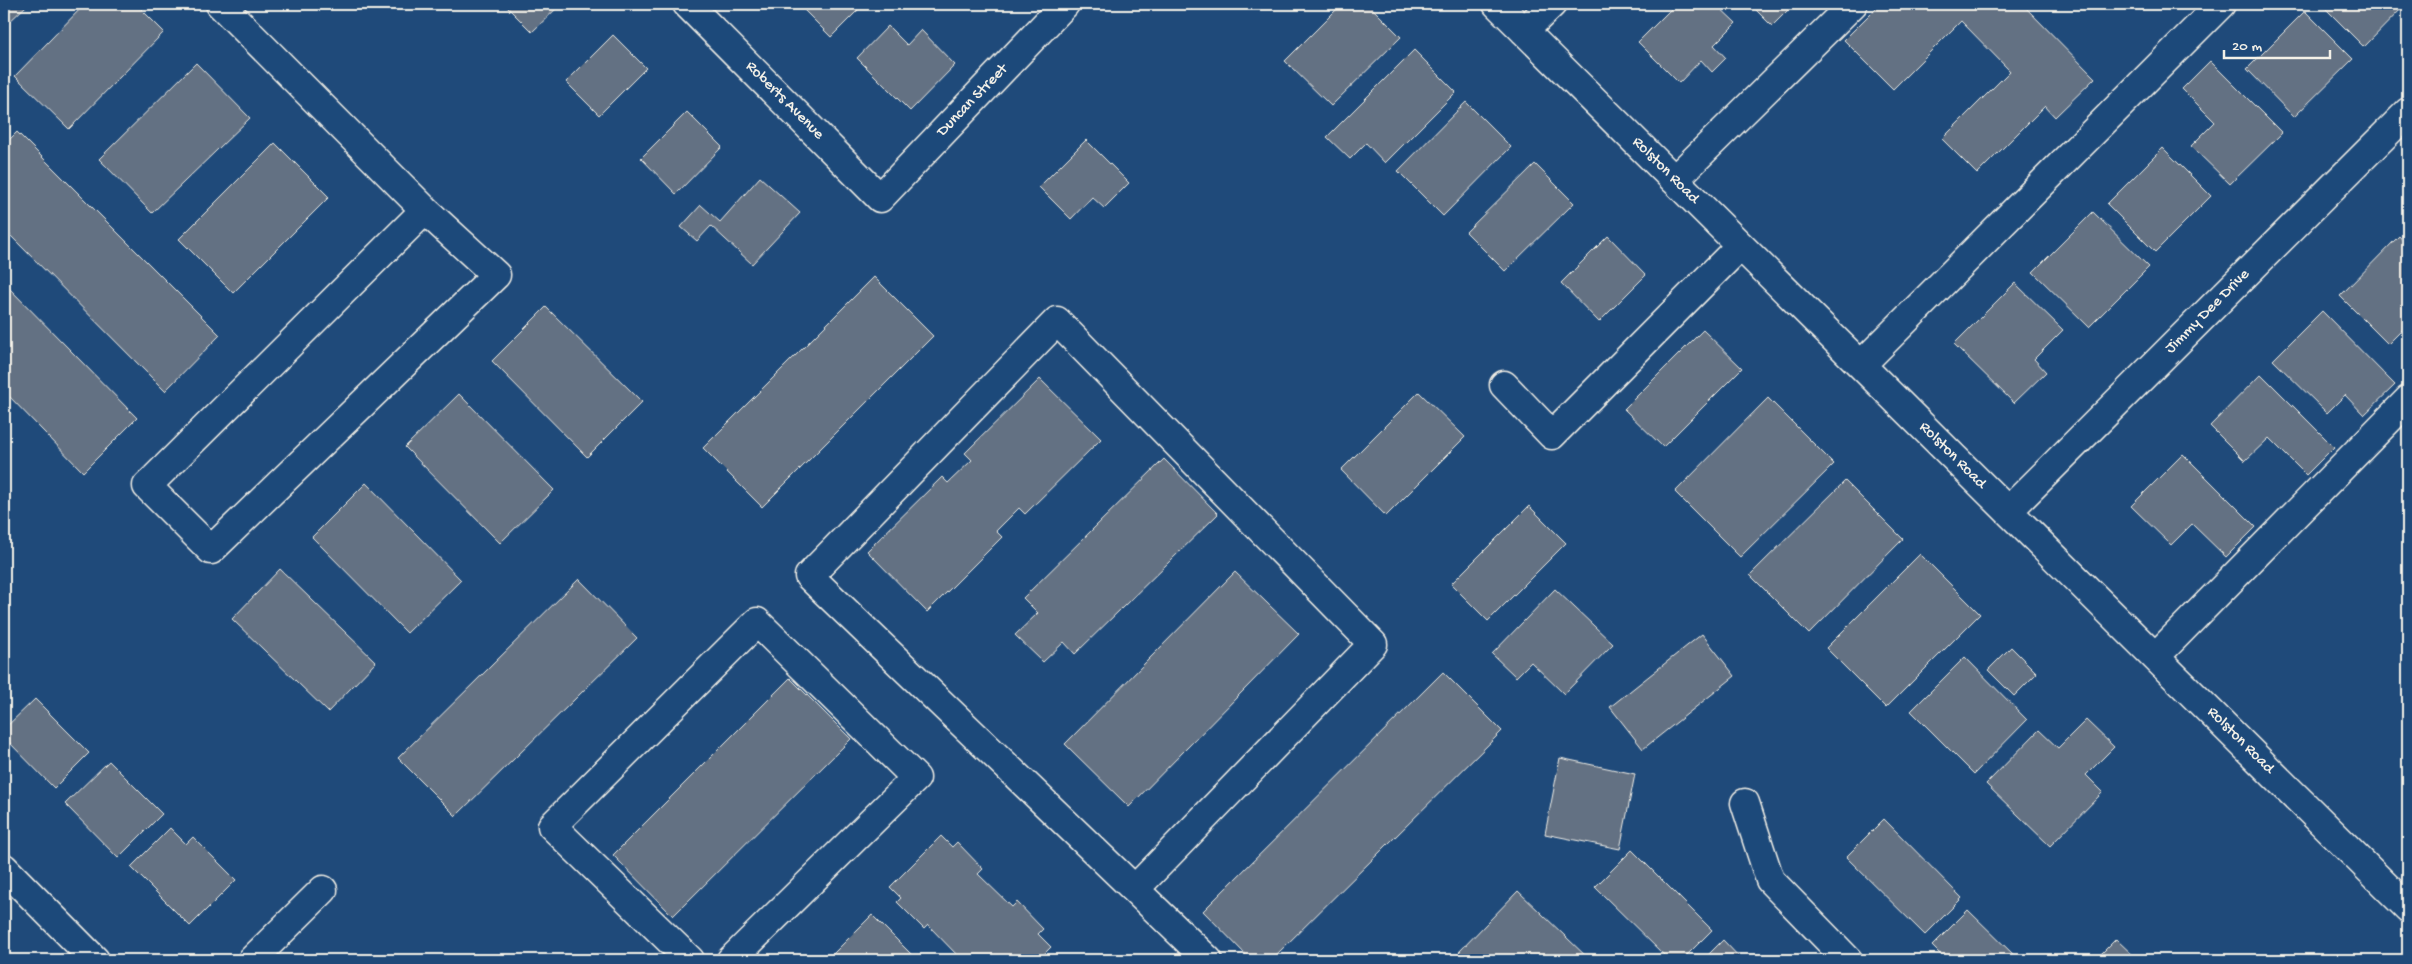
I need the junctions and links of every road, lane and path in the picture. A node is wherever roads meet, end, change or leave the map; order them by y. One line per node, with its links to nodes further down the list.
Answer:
1 (220, 4): 12 (street)
2 (687, 4): 11 (street, Roberts Avenue)
3 (1065, 4): 11 (street, Duncan Street)
4 (1497, 4): 8 (street, Rolston Road)
5 (1552, 4): 8 (street)
6 (1853, 4): 10 (street)
7 (2221, 4): 14 (street)
8 (1524, 31): 10 (street, Rolston Road)
9 (2408, 112): 17 (street, Jimmy Dee Drive)
10 (1674, 180): 13 (street, Rolston Road)
11 (880, 198)
12 (425, 210): 12 (street)
13 (1740, 246): 14 (street, Rolston Road); 15 (street)
14 (1860, 365): 17 (street, Rolston Road)
15 (1504, 385)
16 (2408, 400): 18 (street)
17 (2008, 512): 18 (street, Rolston Road)
18 (2155, 657): 23 (street, Rolston Road)
19 (1745, 802): 29 (street)
20 (4, 868): 24 (street)
21 (1135, 889): 21 (street); 28 (street)
22 (323, 890): 25 (street)
23 (2408, 908)
24 (95, 960)
25 (252, 960)
26 (690, 960): 27 (street)
27 (731, 960)
28 (1208, 960)
29 (1848, 960)

